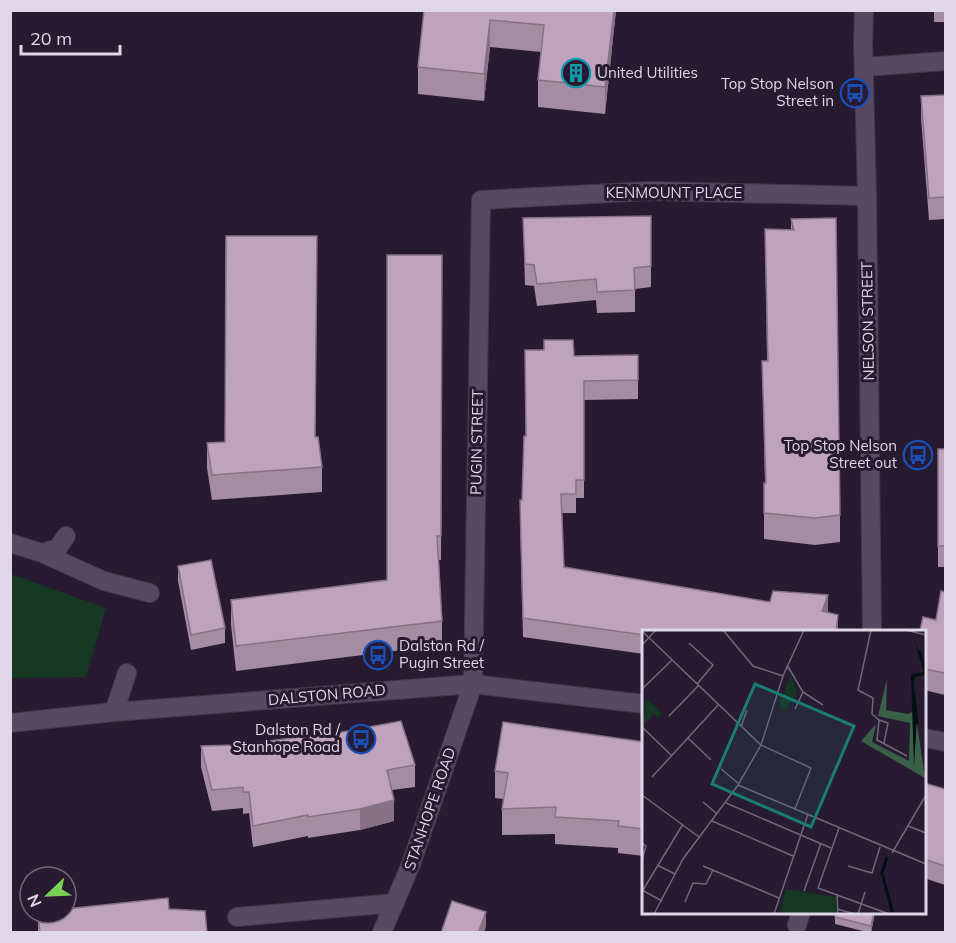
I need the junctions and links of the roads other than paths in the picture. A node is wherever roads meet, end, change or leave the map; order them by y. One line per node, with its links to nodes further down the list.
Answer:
1 (864, 10): 3 (street, NELSON STREET)
2 (945, 61): 3 (street)
3 (864, 67): 4 (street, NELSON STREET)
4 (867, 196): 5 (street, KENMOUNT PLACE); 10 (street, NELSON STREET)
5 (481, 200): 12 (street, PUGIN STREET)
6 (66, 536): 8 (street)
7 (10, 543): 8 (street)
8 (42, 553): 9 (street)
9 (150, 593)
10 (872, 630)
11 (127, 673): 14 (street)
12 (473, 684): 13 (street, DALSTON ROAD); 14 (street, DALSTON ROAD); 18 (street, STANHOPE ROAD)
13 (642, 704)
14 (114, 712): 15 (street, DALSTON ROAD)
15 (10, 723)
16 (926, 738): 17 (street)
17 (945, 742)
18 (395, 903): 19 (street); 20 (street, STANHOPE ROAD)
19 (237, 917)
20 (382, 933)

